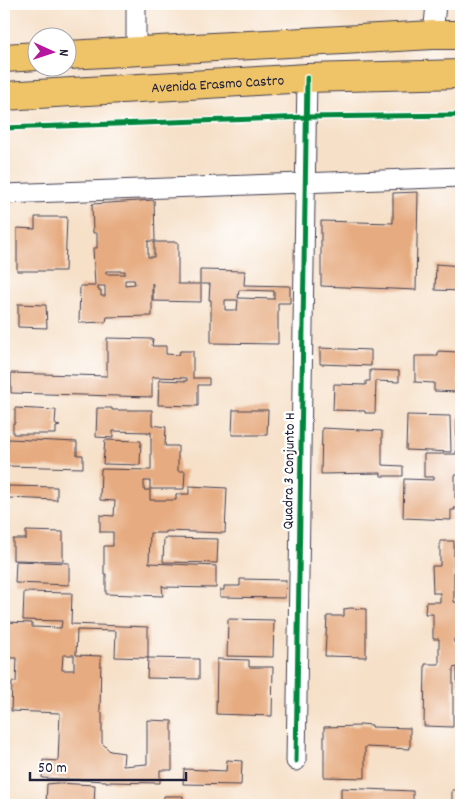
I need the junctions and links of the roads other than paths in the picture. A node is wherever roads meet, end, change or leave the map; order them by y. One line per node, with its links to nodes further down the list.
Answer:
1 (136, 4): 5 (street)
2 (436, 4): 3 (street)
3 (433, 35): 4 (main road); 5 (main road)
4 (461, 35)
5 (136, 51): 6 (main road)
6 (78, 54)
7 (28, 57): 8 (main road)
8 (4, 58)
9 (461, 74): 10 (main road, Avenida Erasmo Castro)
10 (308, 78): 11 (main road, Avenida Erasmo Castro); 13 (street, Quadra 3 Conjunto H)
11 (4, 96)
12 (461, 177): 13 (street)
13 (306, 183): 14 (street); 15 (street, Quadra 3 Conjunto H)
14 (4, 194)
15 (296, 760)

